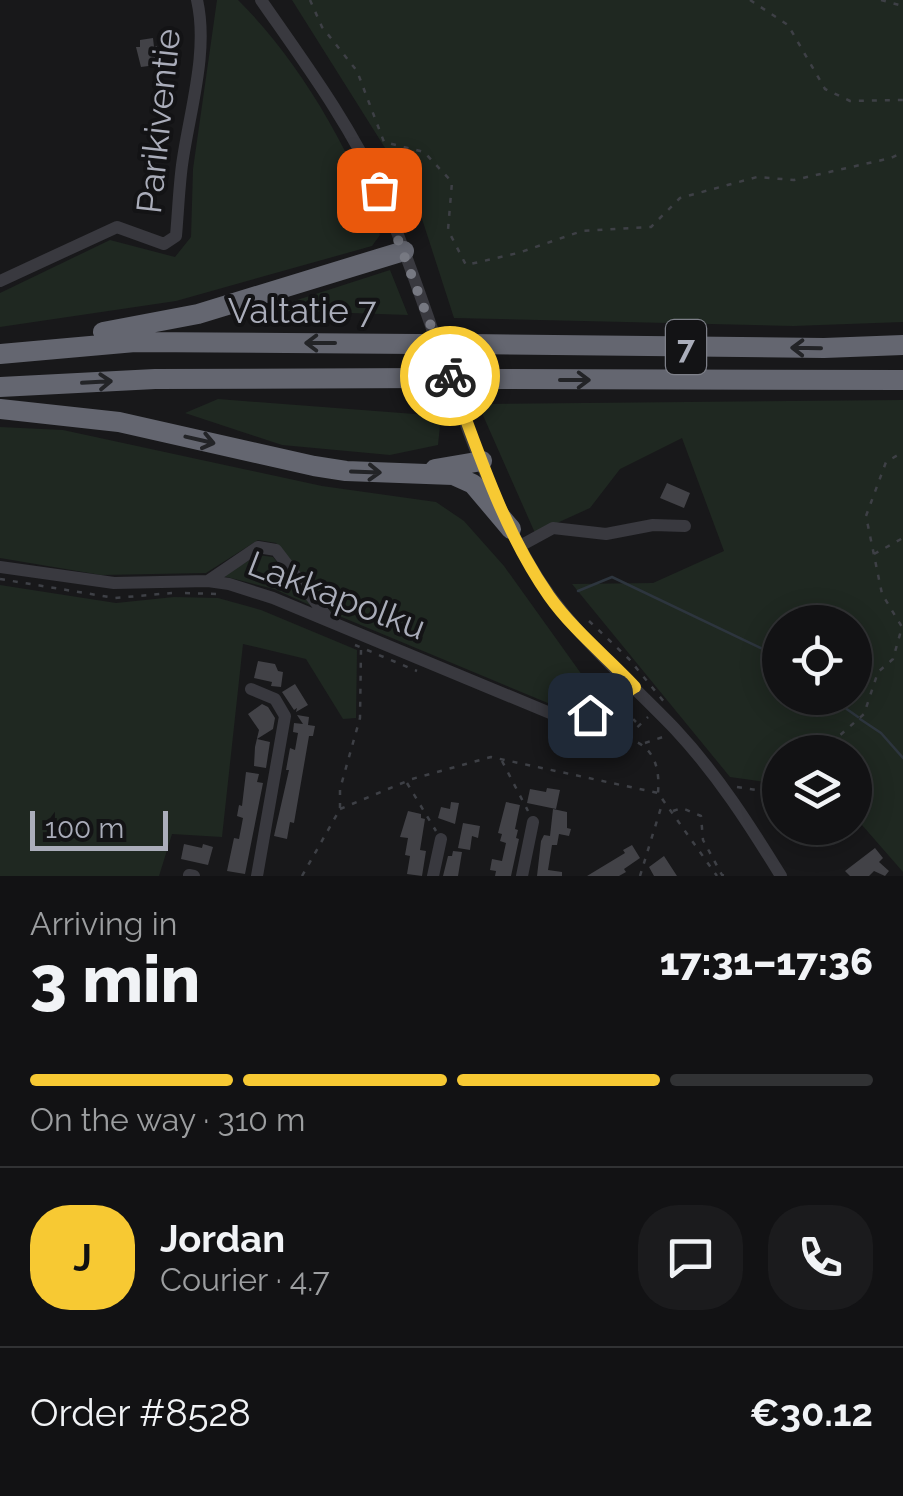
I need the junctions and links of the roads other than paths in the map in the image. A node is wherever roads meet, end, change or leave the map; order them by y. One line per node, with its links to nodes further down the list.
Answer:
1 (196, 0): 4 (street, Parikiventie)
2 (261, 0): 3 (street)
3 (404, 251): 6 (highway); 10 (street)
4 (0, 282)
5 (903, 345): 6 (highway, Valtatie 7 / 7, one-way to 6, bridge)
6 (0, 352)
7 (903, 380): 8 (highway, Valtatie 7 / 7, one-way to 7, bridge)
8 (0, 387)
9 (0, 409): 11 (highway, one-way to 11)
10 (482, 461): 11 (highway); 13 (street)
11 (418, 472): 13 (highway)
12 (686, 526): 13 (street)
13 (516, 538): 17 (street)
14 (0, 566): 15 (street, Lakkapolku)
15 (208, 581): 16 (street, Lakkapolku); 16 (street)
16 (329, 620): 17 (street, Lakkapolku)
17 (635, 687): 24 (street)
18 (250, 689): 21 (street)
19 (533, 822): 23 (street)
20 (441, 839): 22 (street)
21 (257, 876)
22 (433, 876)
23 (522, 876)
24 (781, 876)

